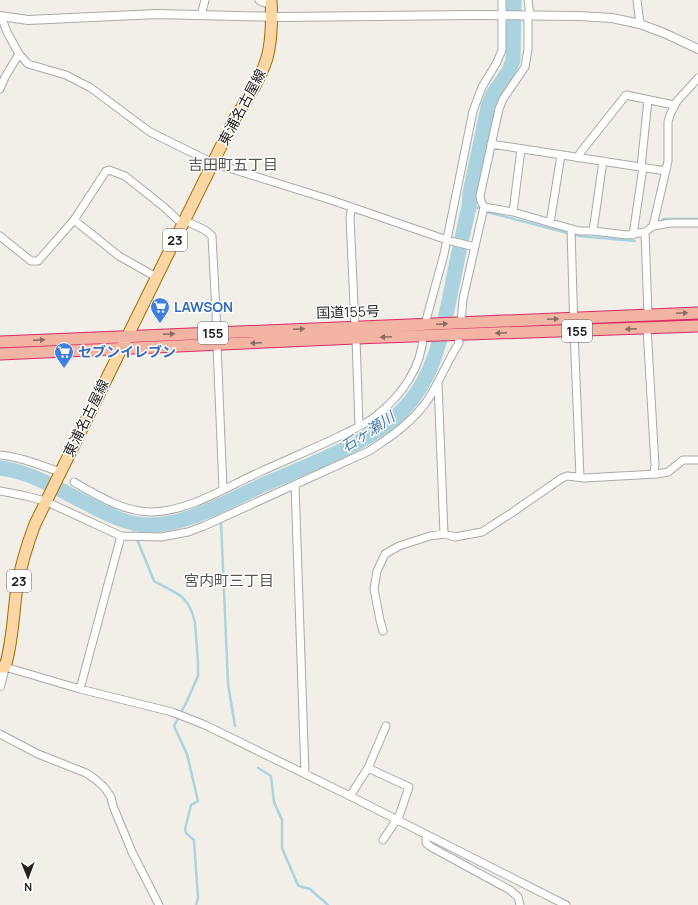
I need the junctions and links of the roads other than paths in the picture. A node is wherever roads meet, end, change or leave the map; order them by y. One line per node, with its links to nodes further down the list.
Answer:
1 (204, 0): 7 (street)
2 (259, 0): 6 (street)
3 (502, 0): 9 (street)
4 (528, 0): 10 (street)
5 (637, 0): 12 (street)
6 (271, 2): 11 (main road, 東浦名古屋線 / 23)
7 (201, 15): 8 (street); 11 (street)
8 (0, 16): 14 (street)
9 (502, 16): 10 (street); 11 (street); 40 (street)
10 (529, 16): 12 (street); 19 (street)
11 (272, 17): 24 (main road, 東浦名古屋線 / 23)
12 (640, 24): 13 (street)
13 (698, 49)
14 (19, 54): 16 (street); 24 (street)
15 (698, 78): 18 (street)
16 (0, 89)
17 (648, 100): 18 (street); 22 (street); 25 (street)
18 (674, 105): 26 (street)
19 (491, 144): 20 (street); 28 (street)
20 (522, 149): 21 (street); 29 (street)
21 (560, 155): 22 (street); 32 (street)
22 (578, 158): 23 (street)
23 (602, 161): 25 (street); 36 (street)
24 (213, 163): 27 (street); 31 (main road, 東浦名古屋線 / 23)
25 (642, 167): 26 (street); 38 (street)
26 (666, 171): 34 (street)
27 (352, 207): 40 (street); 52 (street)
28 (484, 207): 29 (street); 41 (street)
29 (513, 212): 32 (street)
30 (74, 220): 31 (street); 39 (street); 42 (street)
31 (184, 222): 42 (main road, 東浦名古屋線 / 23); 51 (street)
32 (550, 223): 35 (street)
33 (698, 223): 34 (street)
34 (653, 226): 37 (street)
35 (571, 229): 36 (street); 45 (street)
36 (593, 230): 38 (street)
37 (645, 232): 38 (street); 44 (street)
38 (633, 235)
39 (0, 236)
40 (447, 240): 41 (street); 47 (street)
41 (475, 247): 46 (street)
42 (156, 277): 54 (main road, 東浦名古屋線 / 23)
43 (698, 313): 44 (highway, 国道155号 / 155, one-way to 43)
44 (648, 315): 45 (highway, 国道155号 / 155)
45 (574, 319): 46 (highway, 国道155号 / 155, one-way to 45); 50 (street)
46 (460, 323): 47 (highway, 国道155号 / 155, one-way to 46)
47 (426, 324): 52 (highway, 国道155号 / 155)
48 (698, 326): 49 (highway, 国道155号 / 155)
49 (647, 328): 50 (highway, 国道155号 / 155, one-way to 50); 65 (street)
50 (574, 331): 53 (highway, 国道155号 / 155, one-way to 53); 66 (street)
51 (217, 332): 52 (highway, 国道155号 / 155, one-way to 52); 54 (highway, 国道155号 / 155, one-way to 51)
52 (356, 333): 55 (highway, 国道155号 / 155, one-way to 52); 57 (highway, 国道155号 / 155, one-way to 57); 61 (street)
53 (457, 335): 55 (highway, 国道155号 / 155); 60 (street)
54 (127, 336): 56 (highway, 国道155号 / 155, one-way to 54); 58 (main road, 東浦名古屋線 / 23)
55 (424, 336): 61 (street)
56 (0, 342)
57 (216, 345): 58 (highway, 国道155号 / 155); 69 (street)
58 (121, 348): 59 (highway, 国道155号 / 155); 64 (main road, 東浦名古屋線 / 23)
59 (0, 354)
60 (438, 383): 68 (street); 72 (street)
61 (359, 426): 69 (street)
62 (0, 455): 64 (street)
63 (698, 460): 65 (street)
64 (59, 473): 71 (main road, 東浦名古屋線 / 23)
65 (654, 474): 66 (street)
66 (580, 477): 72 (street)
67 (74, 482): 69 (street)
68 (295, 485): 73 (street); 81 (street)
69 (223, 489)
70 (0, 491): 71 (street)
71 (46, 500): 73 (street); 75 (main road, 東浦名古屋線 / 23)
72 (444, 534): 74 (street)
73 (121, 536): 77 (street)
74 (383, 631)
75 (2, 667): 76 (street); 77 (street)
76 (0, 686)
77 (80, 689): 81 (street)
78 (386, 726): 80 (street)
79 (0, 734): 86 (street)
80 (368, 768): 82 (street); 83 (street)
81 (305, 774): 82 (street)
82 (350, 796): 83 (street)
83 (396, 820): 84 (street); 85 (street)
84 (428, 836): 87 (street); 88 (street)
85 (383, 840)
86 (159, 905)
87 (520, 905)
88 (566, 905)

